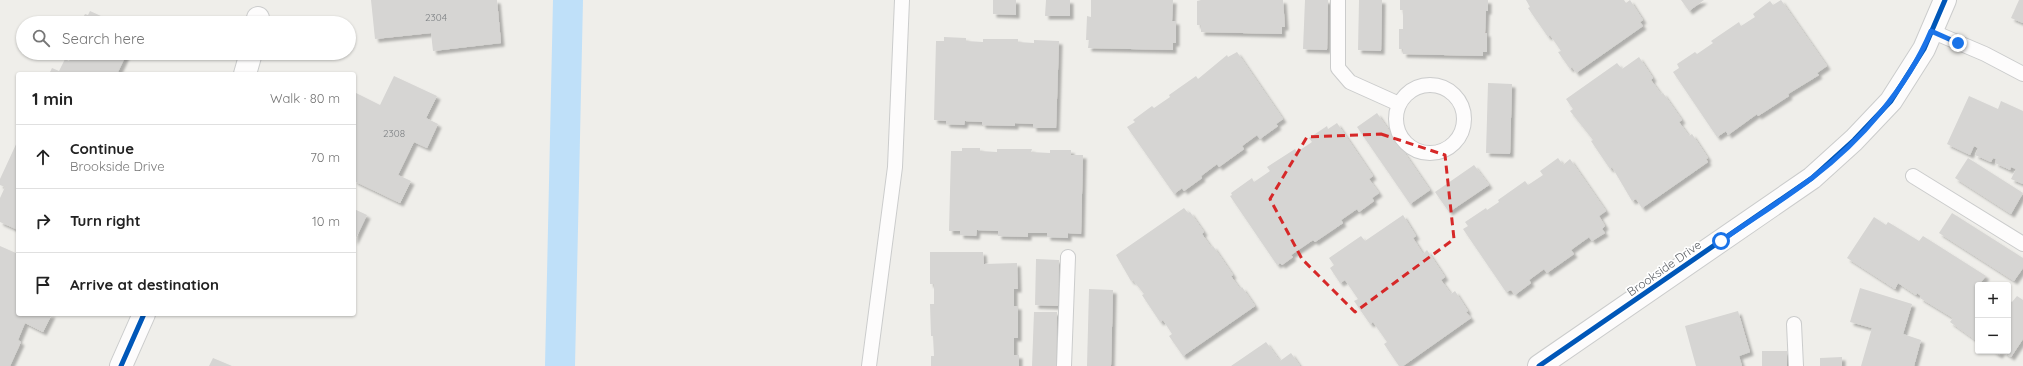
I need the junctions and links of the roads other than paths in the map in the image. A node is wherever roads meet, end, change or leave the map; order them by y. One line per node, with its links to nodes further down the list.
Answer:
1 (902, 0): 15 (lane)
2 (1338, 0): 8 (lane)
3 (1945, 0): 4 (street, Brookside Drive)
4 (1931, 31): 7 (lane); 17 (street, Brookside Drive)
5 (249, 60): 6 (street)
6 (246, 72)
7 (2023, 74)
8 (1399, 104): 8 (lane)
9 (1913, 176): 10 (lane)
10 (2023, 244)
11 (1068, 257): 16 (lane)
12 (143, 316): 14 (street)
13 (1794, 324): 18 (lane)
14 (121, 366)
15 (869, 366)
16 (1064, 366)
17 (1539, 366)
18 (1796, 366)

